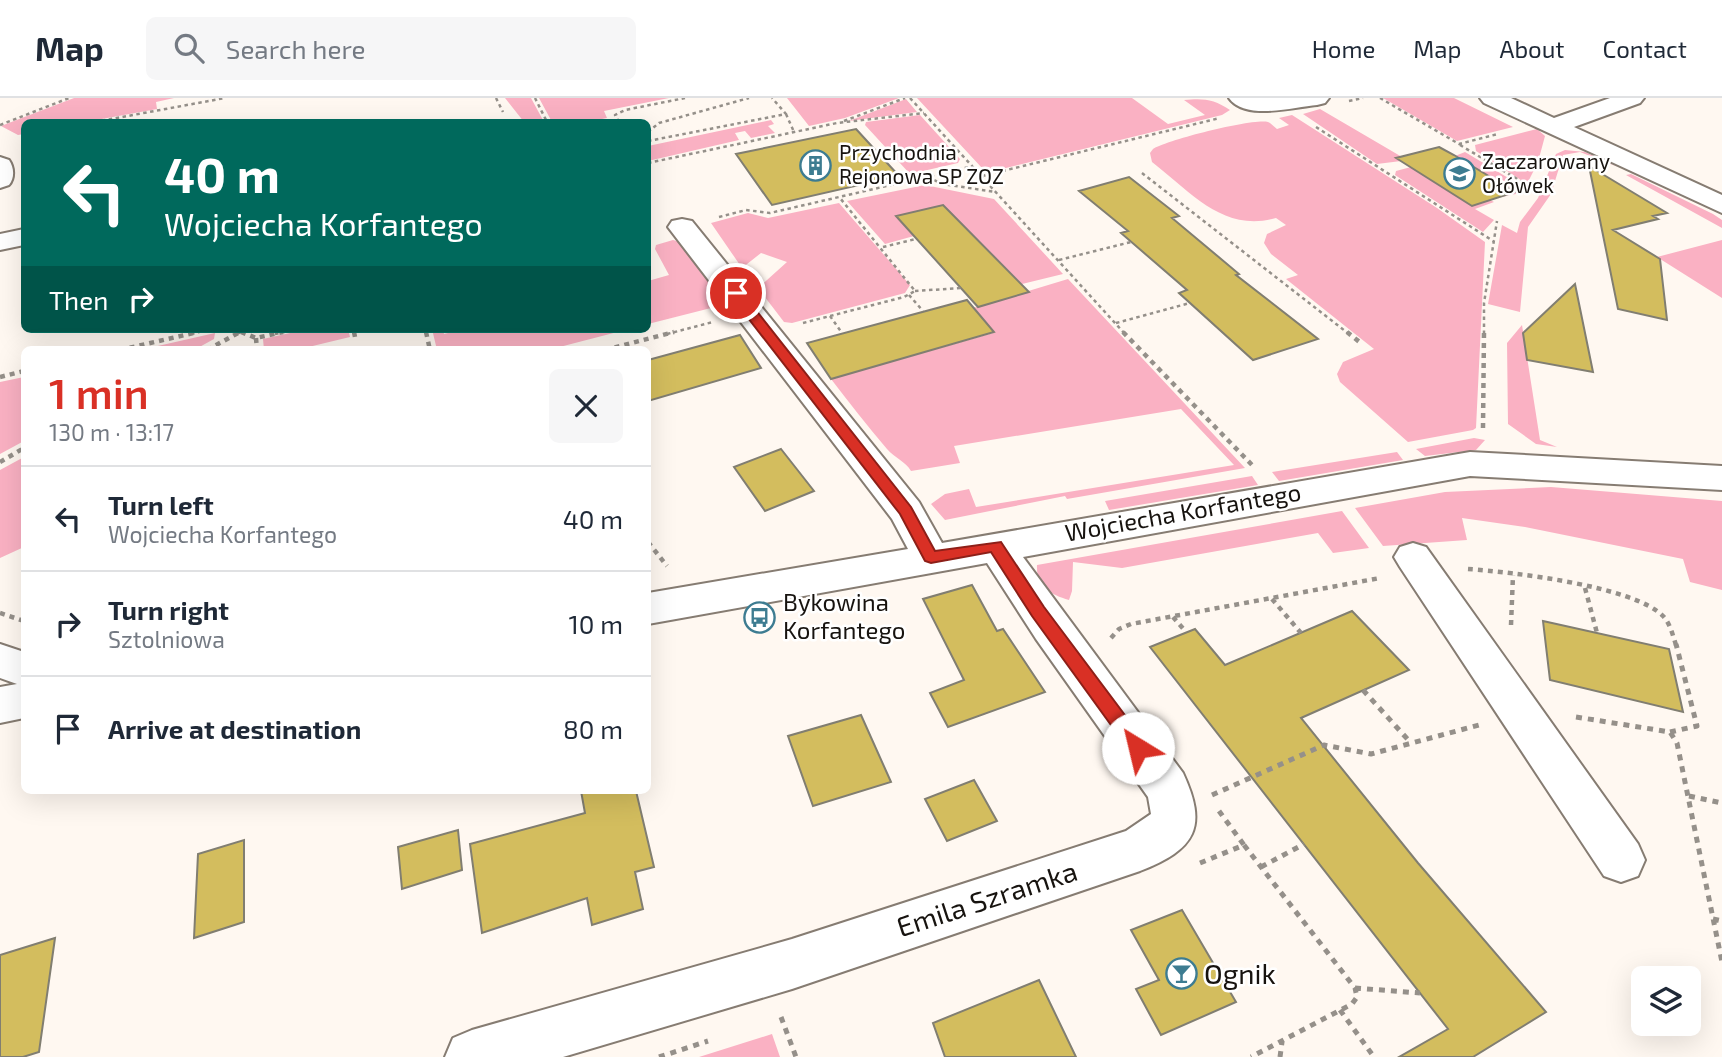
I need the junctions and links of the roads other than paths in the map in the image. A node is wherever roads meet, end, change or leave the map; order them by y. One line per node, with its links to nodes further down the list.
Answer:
1 (1241, 98): 2 (street)
2 (1317, 98)
3 (1492, 98): 5 (street)
4 (1632, 98): 5 (street)
5 (1549, 124): 8 (street)
6 (0, 165): 7 (street)
7 (0, 180)
8 (1722, 205)
9 (682, 227): 14 (street)
10 (21, 238): 11 (street)
11 (0, 242)
12 (1722, 478): 13 (street, Wojciecha Korfantego)
13 (995, 546): 14 (street, Wojciecha Korfantego); 22 (street, Emila Szramka)
14 (931, 557): 16 (street, Wojciecha Korfantego)
15 (1398, 568): 21 (street)
16 (651, 608)
17 (0, 661): 18 (street)
18 (21, 668)
19 (21, 701): 20 (street)
20 (0, 705)
21 (1621, 860)
22 (472, 1057)

